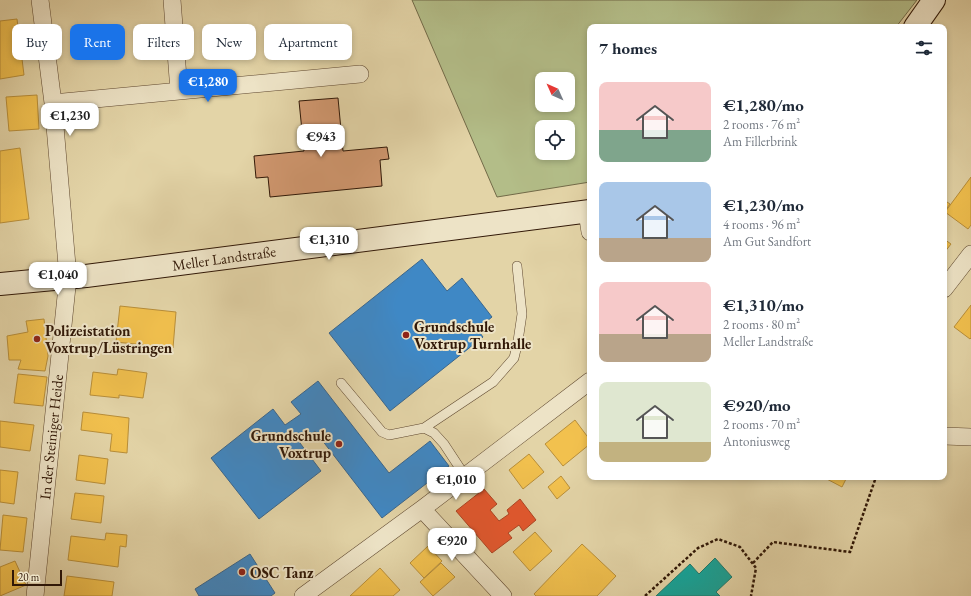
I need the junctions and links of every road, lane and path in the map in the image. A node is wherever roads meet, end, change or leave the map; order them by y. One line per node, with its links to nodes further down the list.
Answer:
1 (40, 0): 7 (street, In der Steiniger Heide)
2 (172, 0): 6 (street)
3 (934, 0): 4 (street)
4 (917, 24)
5 (360, 74): 6 (street)
6 (179, 91): 7 (street)
7 (53, 104): 11 (street, In der Steiniger Heide)
8 (587, 218): 11 (street, Meller Landstraße)
9 (971, 254): 13 (street)
10 (516, 266): 16 (lane)
11 (68, 277): 12 (street, Meller Landstraße); 23 (street, In der Steiniger Heide)
12 (0, 284)
13 (947, 285)
14 (341, 383): 16 (lane)
15 (587, 383): 19 (street)
16 (424, 428): 19 (lane)
17 (947, 436): 18 (street)
18 (971, 437)
19 (465, 476): 21 (street)
20 (875, 480): 22 (path)
21 (422, 509): 24 (street); 25 (street)
22 (753, 563): 26 (path); 27 (path)
23 (35, 596)
24 (303, 596)
25 (503, 596)
26 (645, 596)
27 (751, 596)

